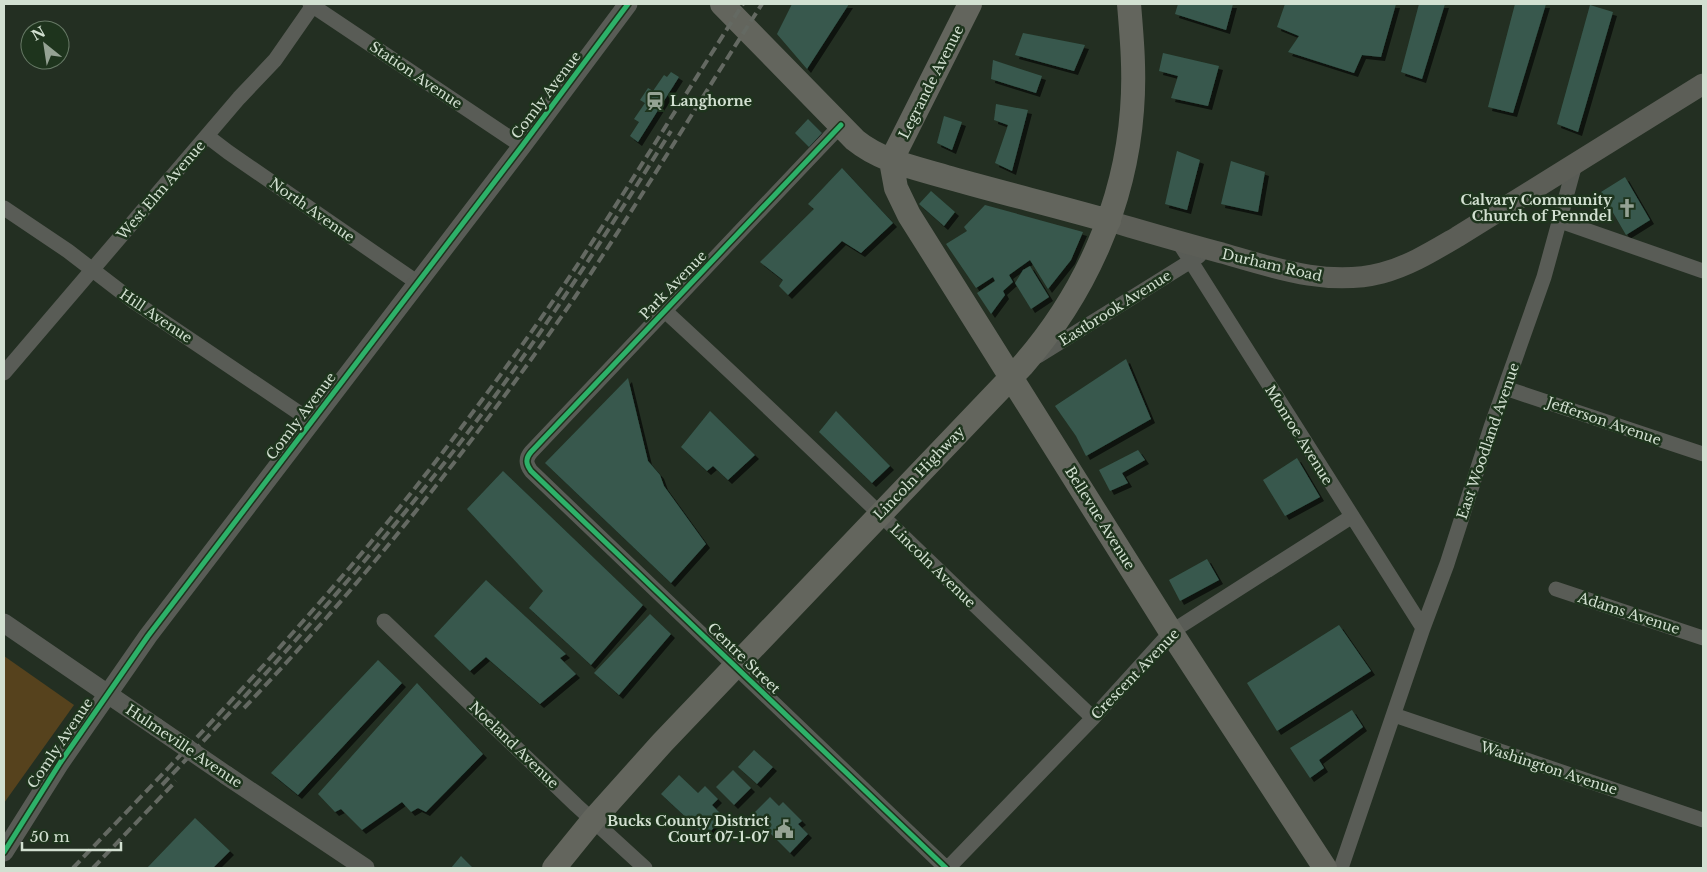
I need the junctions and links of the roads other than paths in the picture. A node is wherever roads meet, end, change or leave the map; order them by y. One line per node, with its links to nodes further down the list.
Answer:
1 (312, 4): 8 (street, West Elm Avenue); 9 (street, Station Avenue)
2 (628, 4): 9 (street, Comly Avenue)
3 (722, 4): 7 (main road, Durham Road)
4 (970, 4): 10 (main road, Legrande Avenue)
5 (1129, 4): 13 (main road, Lincoln Highway)
6 (1703, 84): 11 (main road, Durham Road)
7 (841, 125): 10 (main road, Durham Road); 21 (street, Park Avenue)
8 (207, 136): 18 (street, West Elm Avenue); 20 (street, North Avenue)
9 (522, 146): 20 (street, Comly Avenue)
10 (891, 161): 13 (main road, Durham Road); 22 (main road, Bellevue Avenue)
11 (1575, 164): 14 (street, East Woodland Avenue); 16 (main road, Durham Road)
12 (4, 208): 18 (street, Hill Avenue)
13 (1109, 221): 15 (main road, Durham Road); 22 (main road, Lincoln Highway)
14 (1560, 222): 19 (street); 24 (street, East Woodland Avenue)
15 (1178, 241): 16 (main road, Durham Road); 17 (street, Monroe Avenue)
16 (1209, 250): 17 (street, Eastbrook Avenue)
17 (1190, 261): 22 (street, Eastbrook Avenue); 29 (street, Monroe Avenue)
18 (92, 271): 23 (street, West Elm Avenue); 25 (street, Hill Avenue)
19 (1703, 271)
20 (418, 283): 25 (street, Comly Avenue)
21 (665, 311): 27 (street, Park Avenue); 28 (street, Lincoln Avenue)
22 (1016, 371): 28 (main road, Lincoln Highway); 34 (main road, Bellevue Avenue)
23 (4, 372)
24 (1505, 388): 26 (street, Jefferson Avenue); 33 (street, East Woodland Avenue)
25 (311, 421): 37 (street, Comly Avenue)
26 (1703, 454)
27 (527, 464): 36 (street, Centre Street)
28 (880, 514): 36 (main road, Lincoln Highway); 39 (street, Lincoln Avenue)
29 (1352, 517): 33 (street, Monroe Avenue); 34 (street, Crescent Avenue)
30 (1556, 589): 35 (street, Adams Avenue)
31 (384, 620): 40 (street, Noeland Avenue)
32 (4, 623): 37 (street, Hulmeville Avenue)
33 (1423, 628): 38 (street, East Woodland Avenue)
34 (1172, 632): 39 (street, Crescent Avenue); 47 (main road, Bellevue Avenue)
35 (1703, 638)
36 (735, 666): 40 (main road, Lincoln Highway); 46 (street, Centre Street)
37 (107, 694): 42 (street, Comly Avenue); 43 (street, Hulmeville Avenue, bridge)
38 (1394, 715): 41 (street, Washington Avenue); 48 (street, East Woodland Avenue)
39 (1093, 718): 46 (street, Crescent Avenue)
40 (593, 820): 44 (main road, Lincoln Highway); 45 (street, Noeland Avenue)
41 (1703, 820)
42 (4, 852)
43 (365, 868)
44 (554, 868)
45 (645, 868)
46 (947, 868)
47 (1325, 868)
48 (1341, 868)

